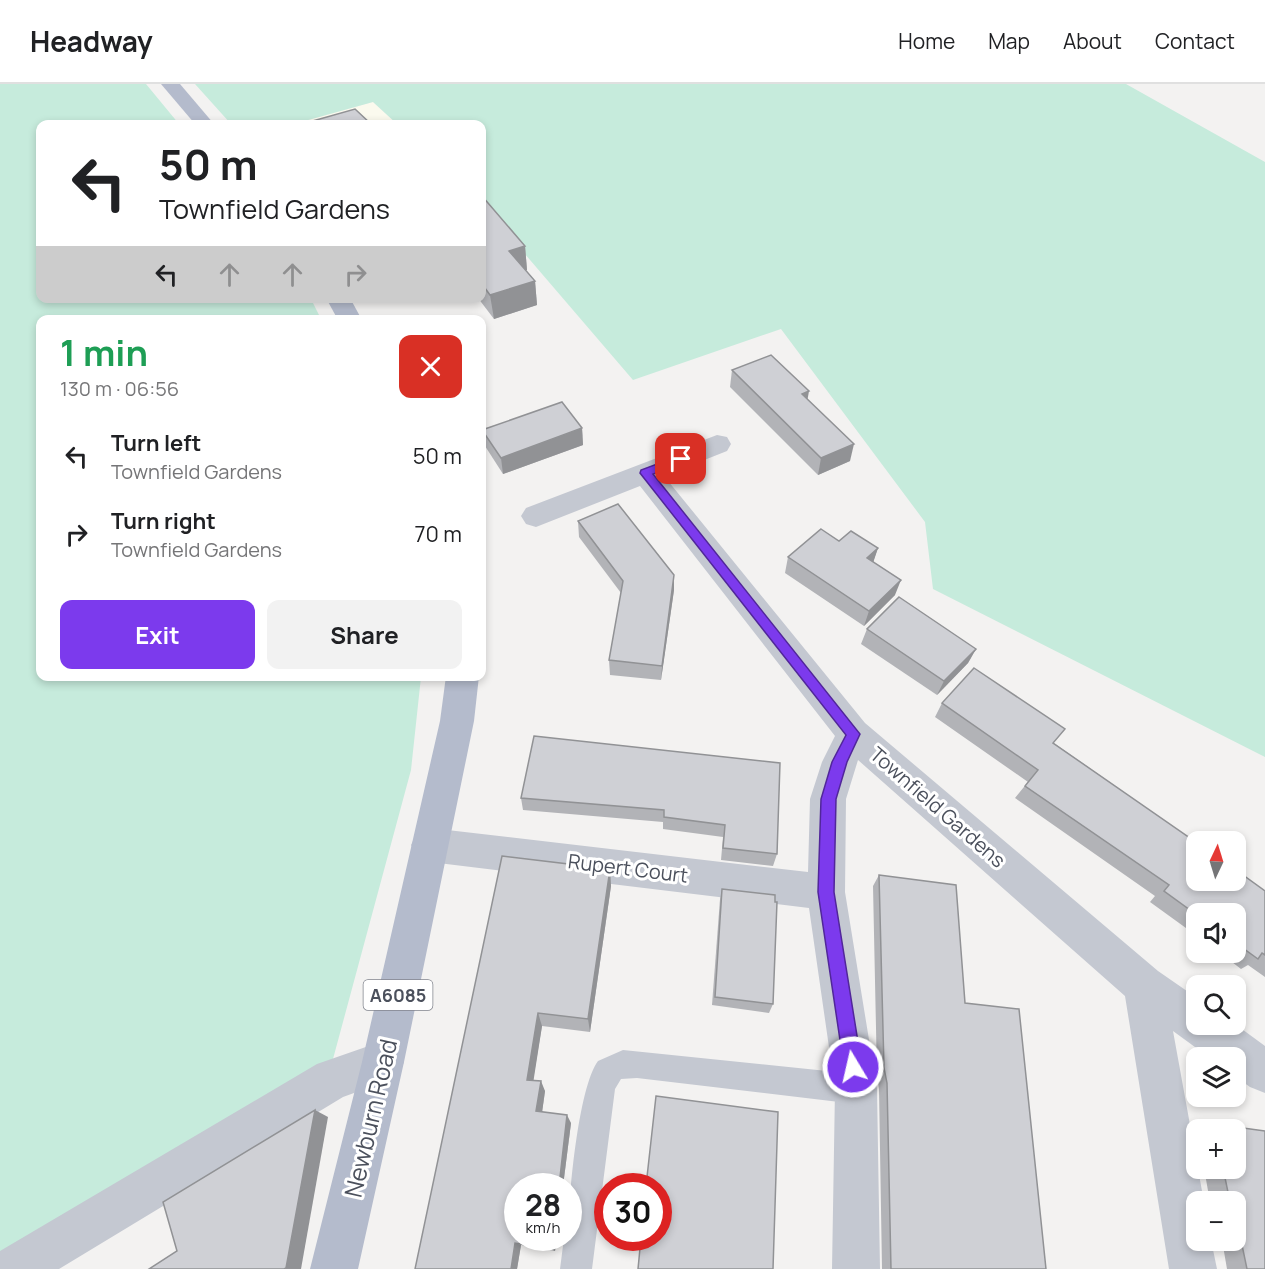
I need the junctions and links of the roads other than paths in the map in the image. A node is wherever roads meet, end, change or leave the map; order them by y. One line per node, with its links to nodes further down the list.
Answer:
1 (170, 84): 2 (main road)
2 (202, 120)
3 (717, 444): 4 (street)
4 (646, 473): 5 (street); 7 (street, Townfield Gardens)
5 (536, 516)
6 (461, 681): 8 (main road, Newburn Road / A6085)
7 (853, 734): 9 (street); 10 (street, Townfield Gardens)
8 (430, 845): 9 (street, Rupert Court); 13 (main road, Newburn Road / A6085)
9 (826, 892): 15 (street)
10 (1144, 985): 11 (street, Townfield Gardens); 20 (street)
11 (1186, 1015)
12 (1213, 1035): 14 (street, Townfield Gardens)
13 (384, 1062): 16 (street); 17 (main road, Newburn Road / A6085)
14 (1265, 1072)
15 (856, 1089): 18 (lane); 19 (street)
16 (15, 1269)
17 (334, 1269)
18 (576, 1269)
19 (856, 1269)
20 (1193, 1269)

